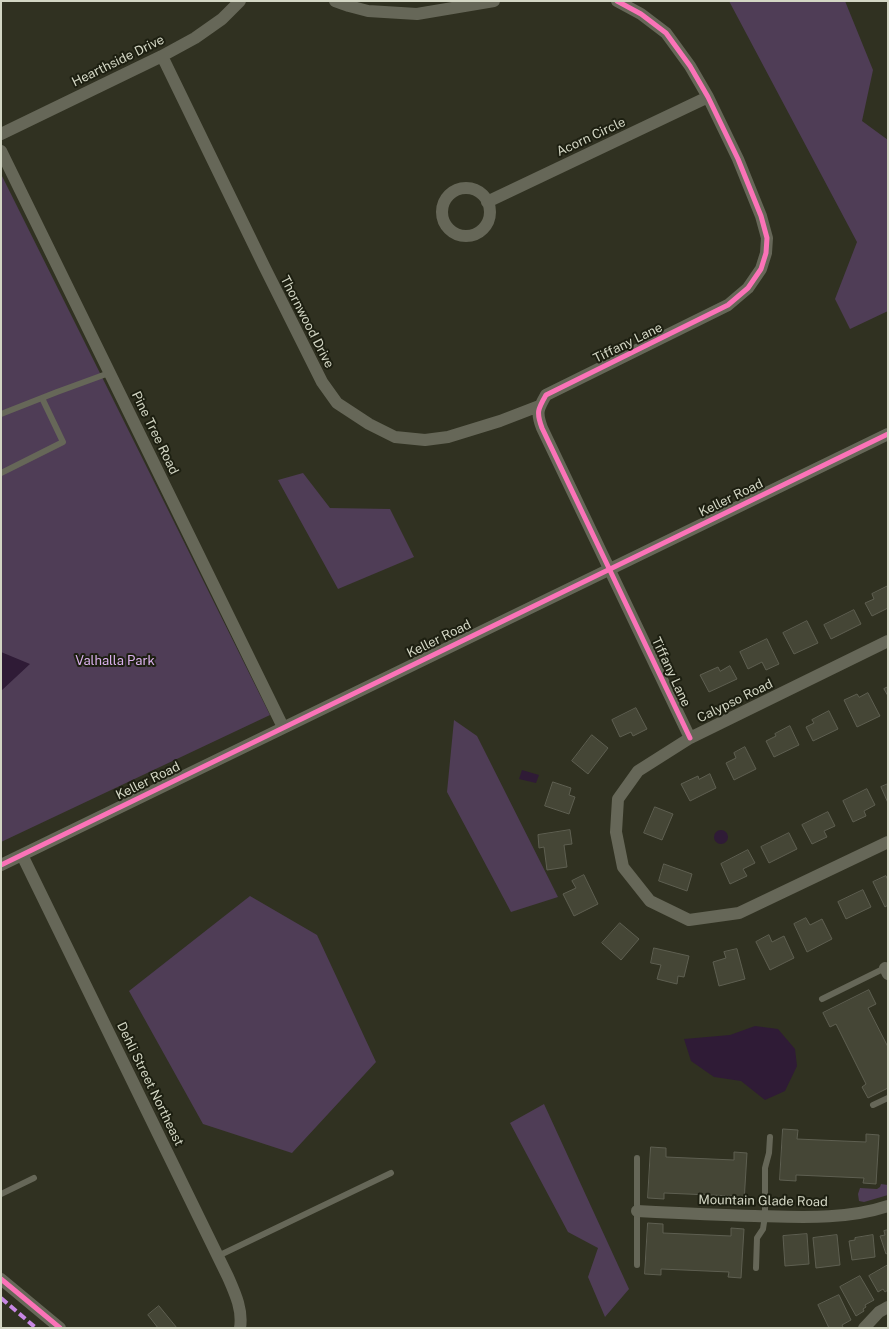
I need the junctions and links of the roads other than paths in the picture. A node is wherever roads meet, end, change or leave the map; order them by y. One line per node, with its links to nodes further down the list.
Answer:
1 (240, 1): 5 (street, Hearthside Drive)
2 (335, 1): 3 (street)
3 (494, 1)
4 (617, 1): 6 (street, Tiffany Lane)
5 (162, 56): 7 (street, Hearthside Drive); 12 (street, Thornwood Drive)
6 (708, 97): 9 (street, Acorn Circle); 12 (street, Tiffany Lane)
7 (1, 134)
8 (1, 153): 10 (street, Pine Tree Road)
9 (487, 202): 9 (street)
10 (110, 373): 11 (lane); 18 (street, Pine Tree Road)
11 (42, 398): 13 (lane); 15 (lane)
12 (539, 406): 16 (street, Tiffany Lane)
13 (1, 414)
14 (888, 434): 16 (street, Keller Road)
15 (1, 473)
16 (609, 569): 18 (street, Keller Road); 19 (street, Tiffany Lane)
17 (888, 641): 19 (street, Calypso Road)
18 (283, 727): 21 (street, Keller Road)
19 (690, 738): 20 (street, Calypso Road)
20 (888, 842)
21 (22, 855): 22 (street, Keller Road); 35 (street, Dehli Street Northeast)
22 (1, 865)
23 (886, 971): 24 (lane)
24 (822, 999)
25 (888, 1098): 26 (lane)
26 (873, 1105)
27 (770, 1137): 34 (lane)
28 (637, 1158): 33 (lane)
29 (391, 1173): 35 (lane)
30 (34, 1178): 31 (lane)
31 (1, 1194)
32 (888, 1206): 34 (street, Mountain Glade Road)
33 (637, 1211): 34 (street, Mountain Glade Road); 36 (lane)
34 (765, 1216): 37 (lane)
35 (218, 1256): 41 (street, Dehli Street Northeast)
36 (637, 1265)
37 (756, 1268)
38 (1, 1279): 40 (street)
39 (888, 1307): 42 (street)
40 (60, 1328)
41 (240, 1328)
42 (864, 1328)

